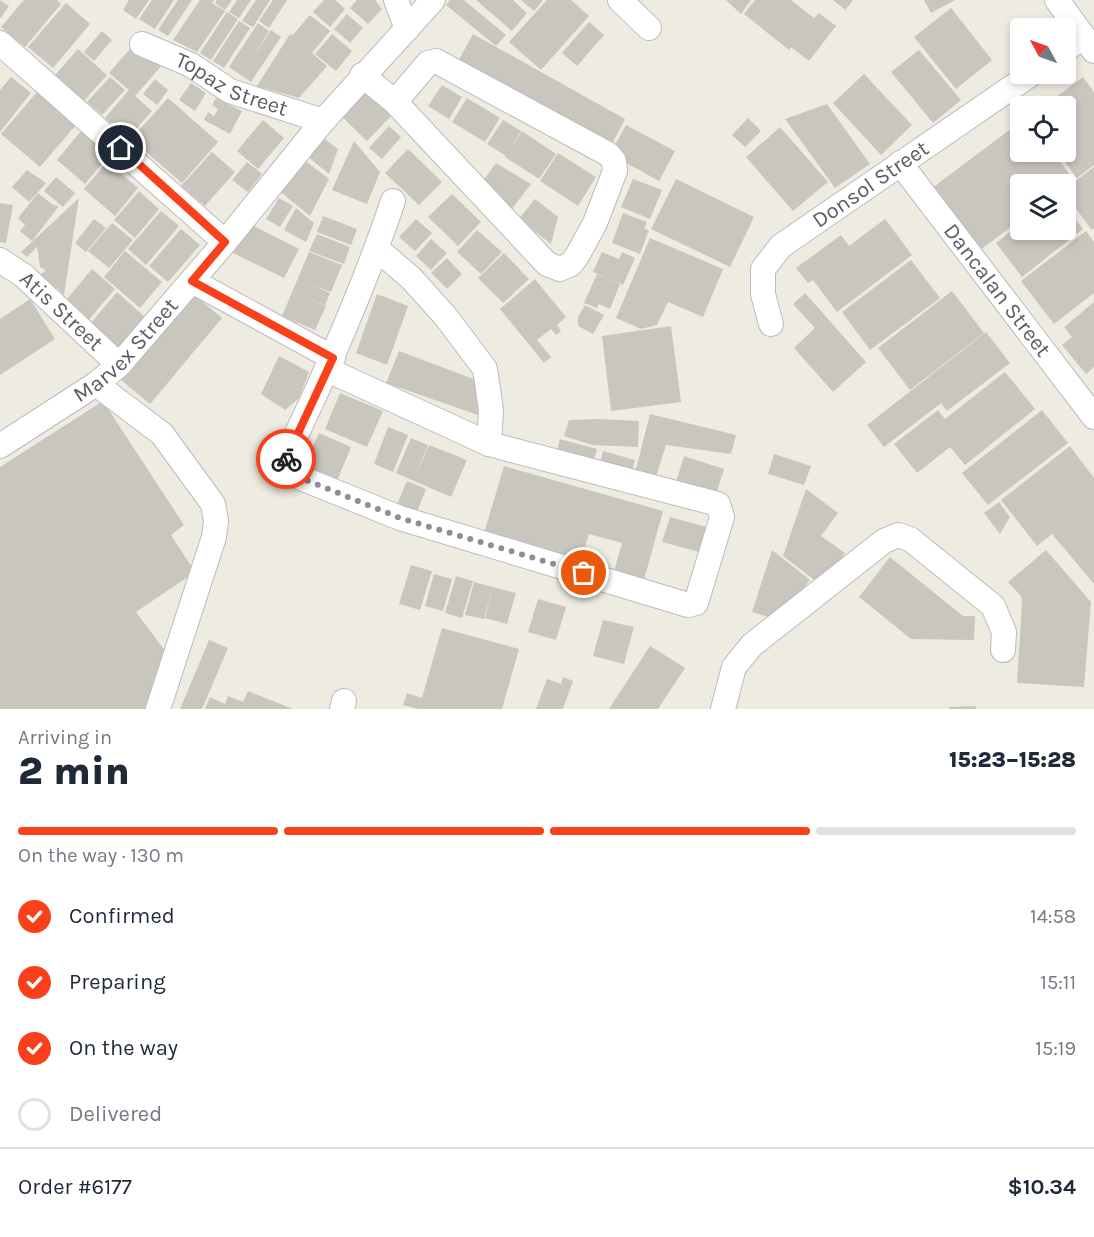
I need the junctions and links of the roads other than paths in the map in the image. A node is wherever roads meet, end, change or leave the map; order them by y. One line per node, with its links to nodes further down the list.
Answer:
1 (396, 0): 6 (street)
2 (433, 0): 6 (street, Marvex Street)
3 (620, 0): 5 (street)
4 (1057, 0): 9 (street)
5 (649, 28)
6 (407, 29): 10 (street, Marvex Street)
7 (0, 43): 16 (street)
8 (142, 44): 13 (street, Topaz Street)
9 (1081, 46)
10 (362, 75): 12 (street); 13 (street, Marvex Street)
11 (1015, 84): 14 (street, Donsol Street)
12 (395, 102): 12 (street)
13 (322, 121): 16 (street, Marvex Street)
14 (900, 163): 20 (street, Donsol Street); 24 (street, Dancalan Street)
15 (393, 201): 17 (street)
16 (225, 242): 19 (street, Marvex Street)
17 (377, 249): 21 (street); 25 (street)
18 (0, 260): 22 (street, Atis Street)
19 (192, 281): 21 (street); 22 (street, Marvex Street)
20 (771, 324)
21 (331, 364): 25 (street); 25 (street)
22 (119, 365): 23 (street, Marvex Street)
23 (96, 384): 26 (street, Marvex Street); 28 (street)
24 (1094, 417)
25 (489, 444)
26 (0, 446)
27 (1004, 650): 29 (street)
28 (158, 709)
29 (723, 709)

